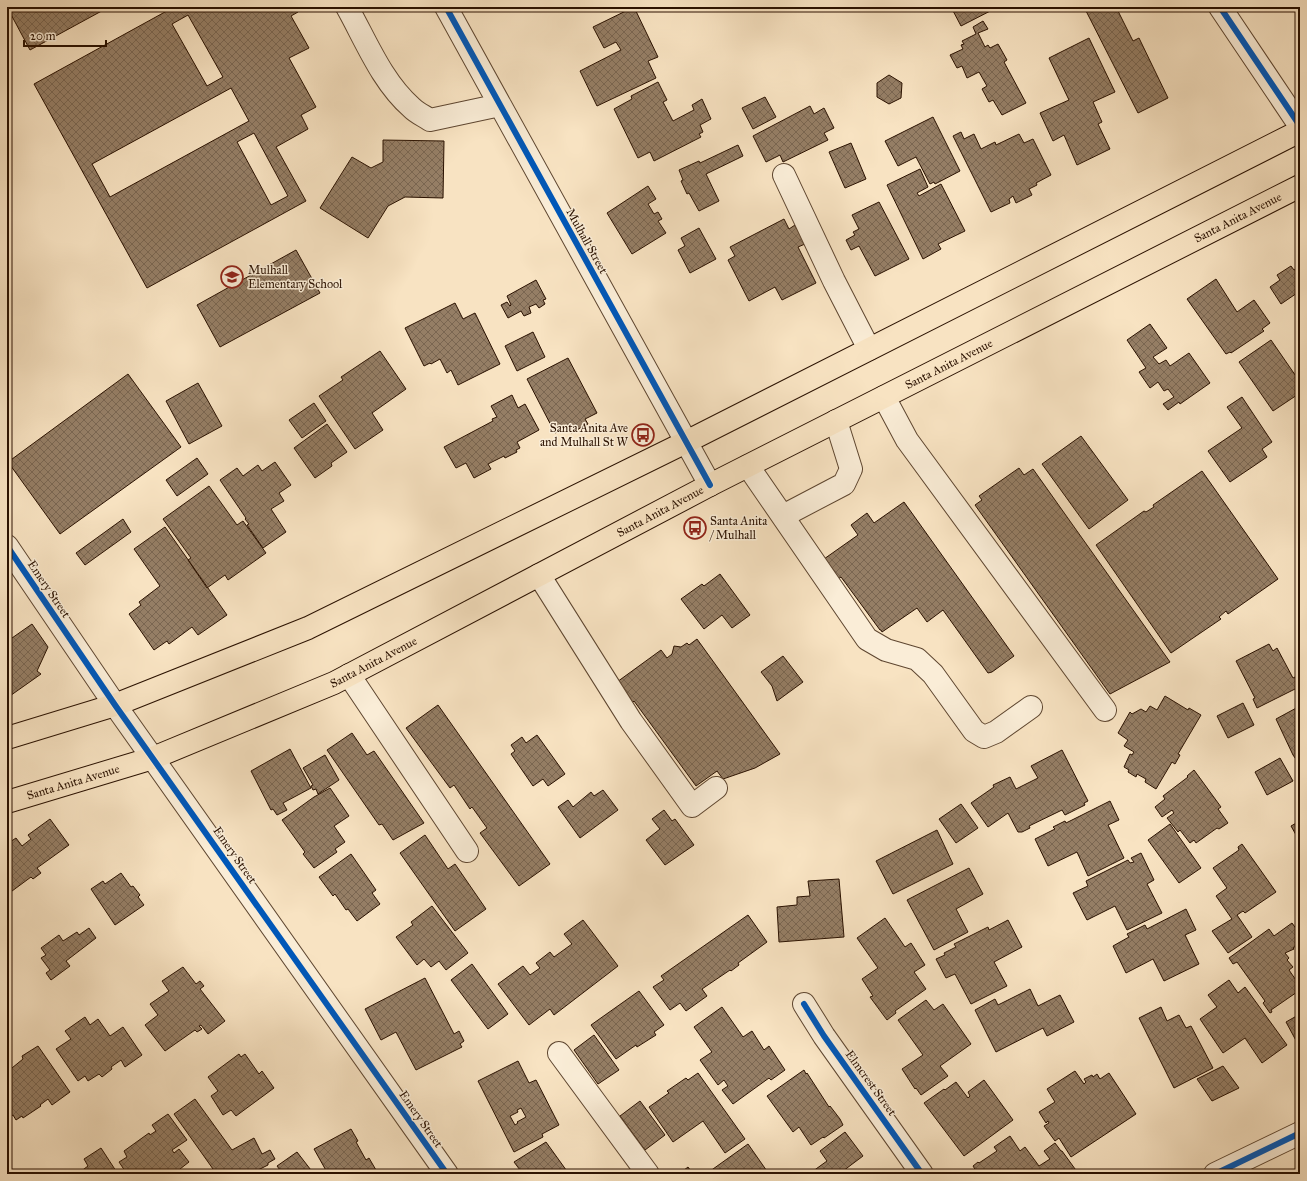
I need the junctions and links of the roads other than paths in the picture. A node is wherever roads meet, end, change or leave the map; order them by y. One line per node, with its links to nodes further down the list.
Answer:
1 (347, 7): 4 (street)
2 (446, 7): 4 (street, Mulhall Street)
3 (1220, 7): 5 (street)
4 (500, 105): 12 (street, Mulhall Street)
5 (1300, 126)
6 (1300, 131): 9 (main road)
7 (784, 175): 9 (street)
8 (1300, 186): 10 (main road, Santa Anita Avenue)
9 (869, 349): 12 (main road)
10 (884, 397): 11 (main road, Santa Anita Avenue); 21 (street)
11 (836, 421): 13 (main road, Santa Anita Avenue); 15 (street)
12 (686, 442): 14 (street, Mulhall Street); 19 (main road)
13 (748, 466): 14 (main road, Santa Anita Avenue); 15 (street)
14 (710, 485): 17 (main road, Santa Anita Avenue)
15 (783, 516): 20 (street)
16 (7, 546): 19 (street, Emery Street)
17 (539, 575): 18 (main road, Santa Anita Avenue); 24 (street)
18 (349, 675): 23 (main road, Santa Anita Avenue); 26 (street)
19 (115, 705): 22 (main road); 23 (street, Emery Street)
20 (1031, 707)
21 (1105, 710)
22 (7, 738)
23 (153, 758): 25 (main road, Santa Anita Avenue); 30 (street, Emery Street)
24 (716, 788)
25 (7, 802)
26 (467, 850)
27 (804, 1004): 32 (street, Elmcrest Street)
28 (559, 1053): 31 (street)
29 (1300, 1133): 33 (street)
30 (447, 1174)
31 (648, 1174)
32 (922, 1174)
33 (1215, 1174)

